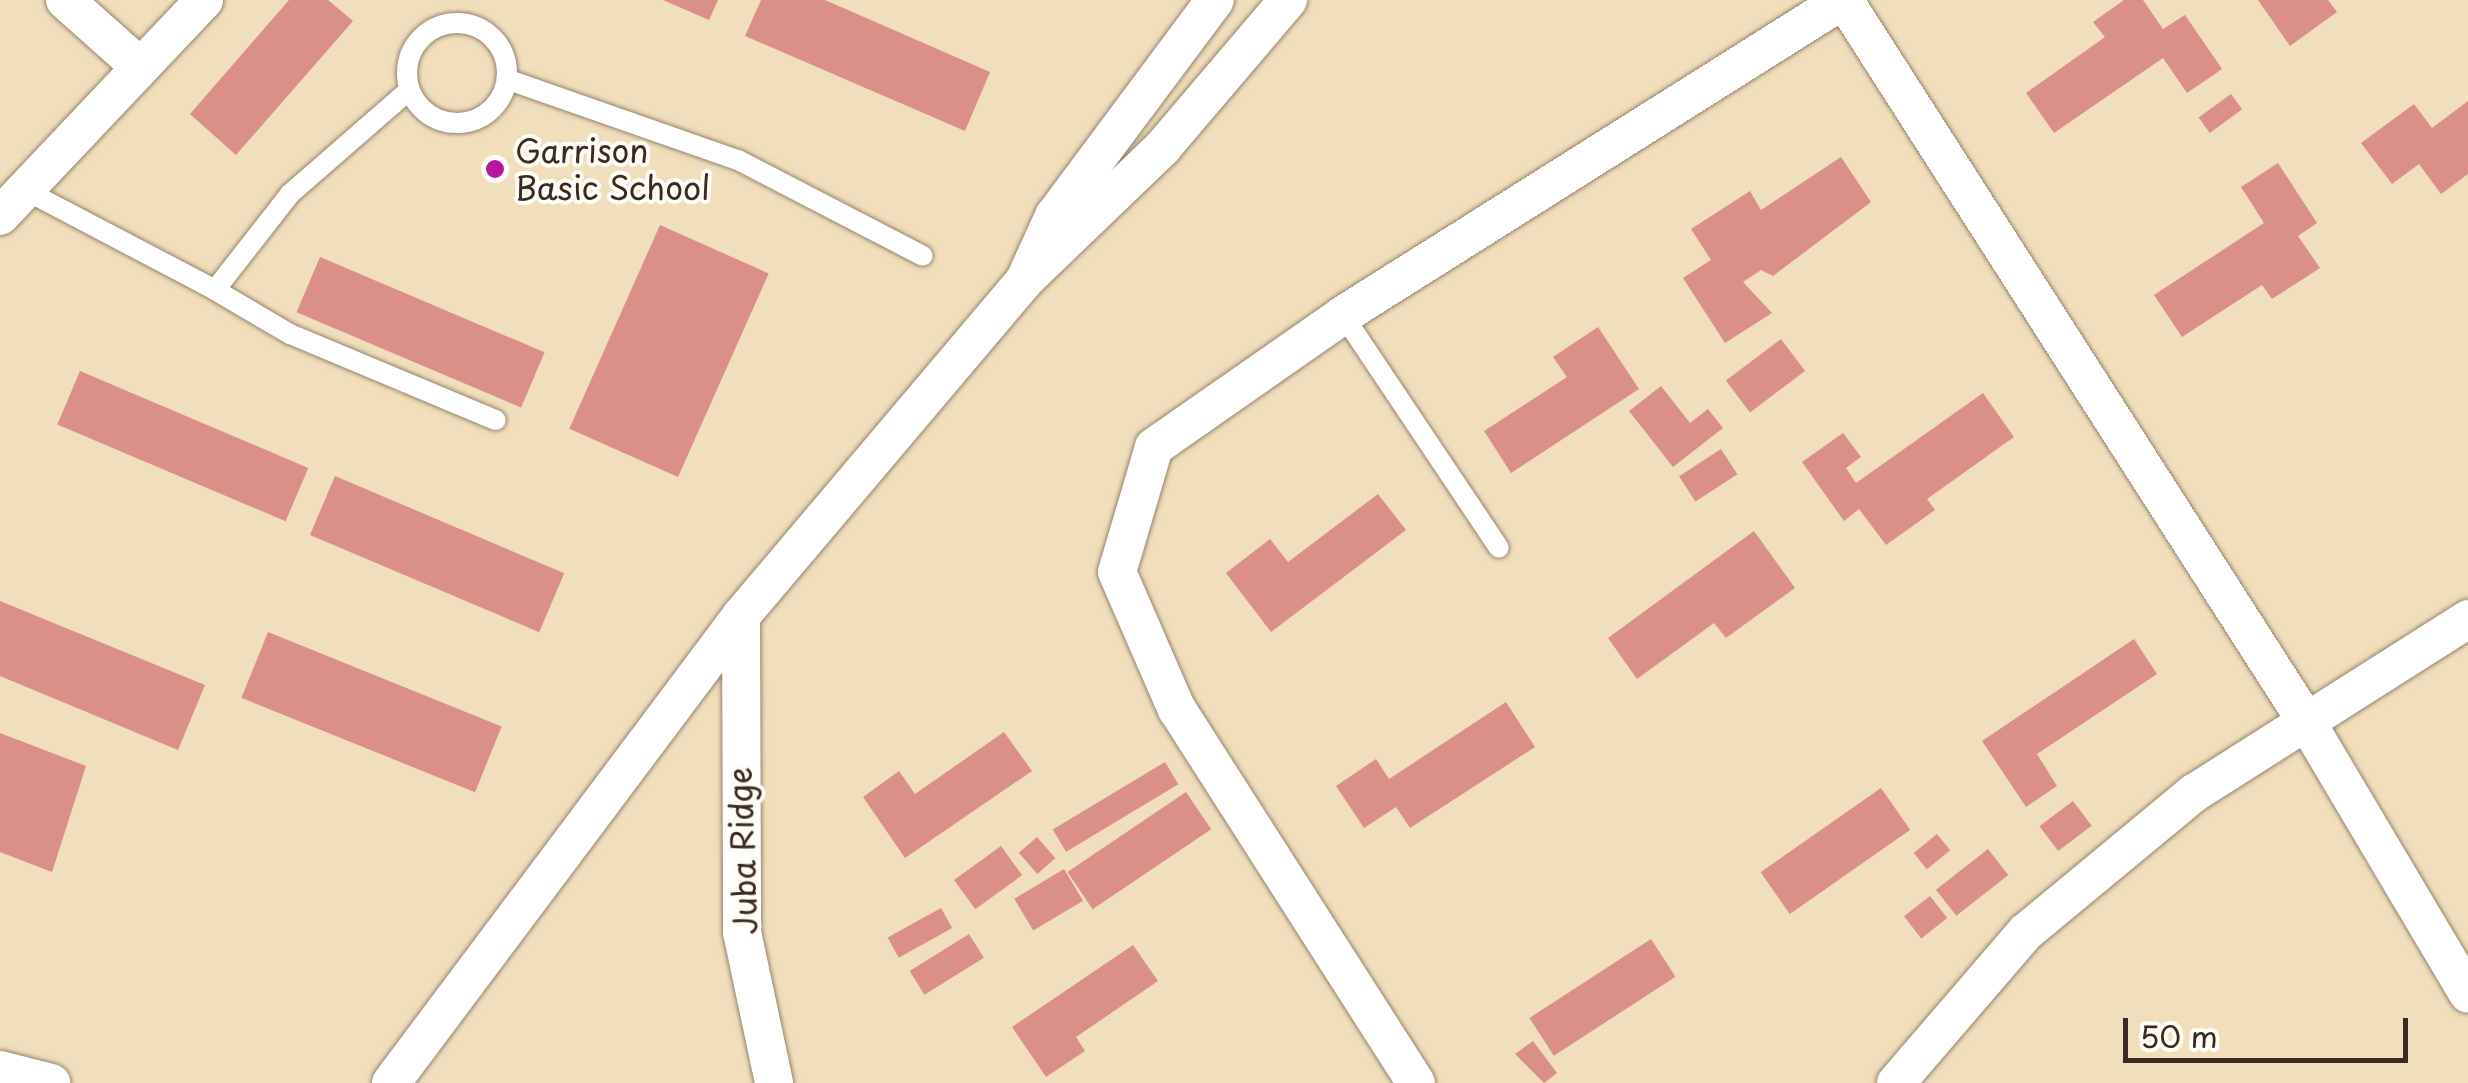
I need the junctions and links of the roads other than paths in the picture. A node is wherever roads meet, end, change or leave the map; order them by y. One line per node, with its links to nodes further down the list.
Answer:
1 (65, 0): 6 (street)
2 (204, 0): 6 (street)
3 (1216, 0): 11 (street)
4 (1288, 0): 11 (street)
5 (1844, 0): 13 (street); 18 (street)
6 (138, 65): 9 (street)
7 (509, 80): 8 (lane); 8 (lane); 10 (lane)
8 (408, 91): 12 (lane)
9 (12, 202): 12 (lane)
10 (924, 256)
11 (1025, 280): 16 (street)
12 (215, 290): 14 (lane)
13 (1344, 315): 15 (lane); 24 (street)
14 (496, 420)
15 (1499, 548)
16 (741, 616): 22 (street); 23 (street, Juba Ridge)
17 (2468, 620): 18 (street)
18 (2306, 721): 19 (street); 25 (street)
19 (2468, 994)
20 (0, 1070): 21 (street)
21 (51, 1083)
22 (391, 1083)
23 (774, 1083)
24 (1416, 1083)
25 (1896, 1083)

